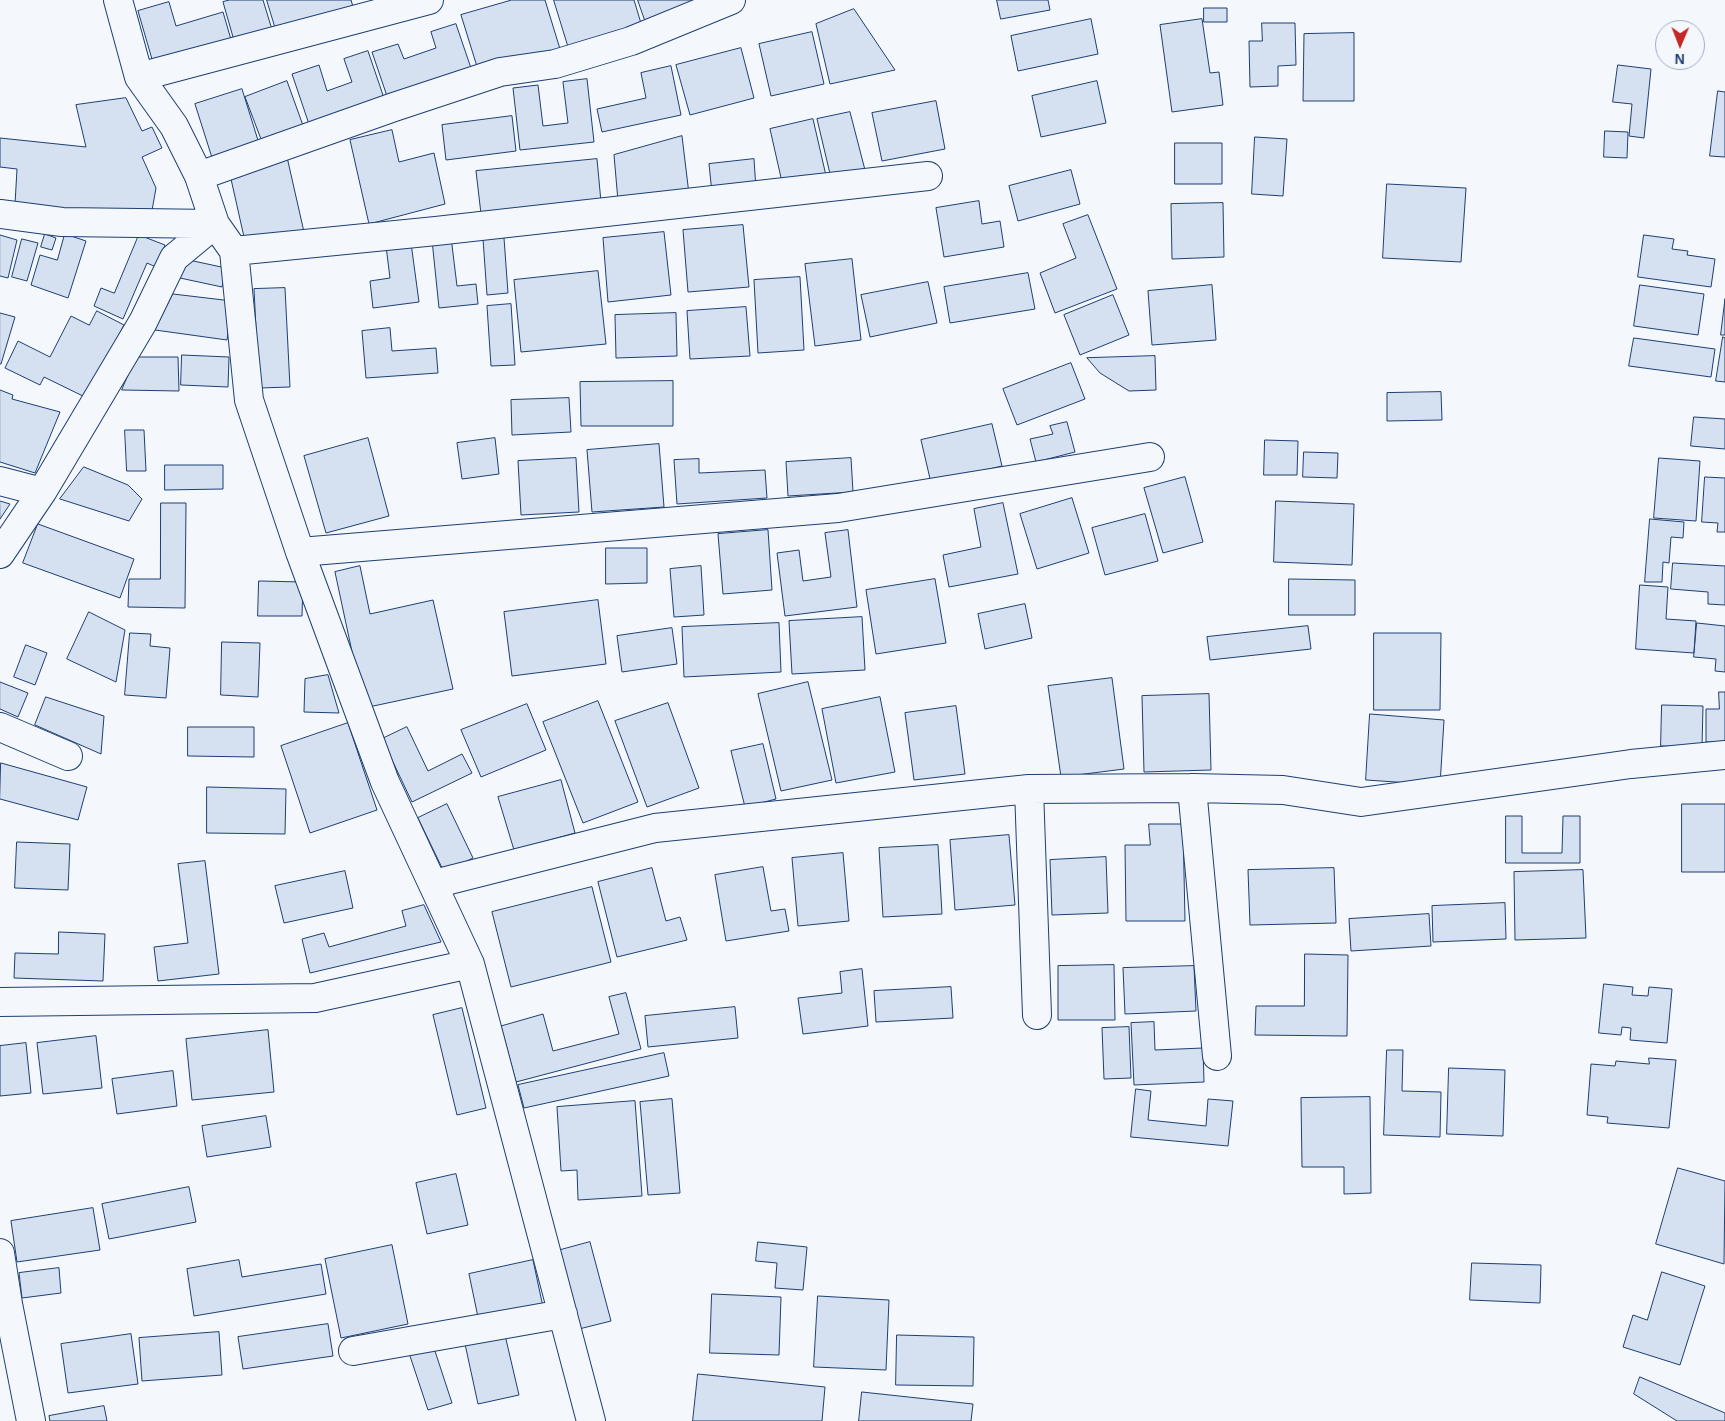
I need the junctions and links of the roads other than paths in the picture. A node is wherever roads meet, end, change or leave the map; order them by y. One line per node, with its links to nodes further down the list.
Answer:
1 (118, 0): 4 (street)
2 (429, 0): 4 (street)
3 (731, 0): 5 (street)
4 (139, 77): 5 (street)
5 (199, 176): 8 (street)
6 (928, 176): 9 (street)
7 (0, 214): 8 (street)
8 (215, 224): 9 (street); 12 (street)
9 (234, 251): 13 (street)
10 (1150, 457): 13 (street)
11 (0, 481): 12 (street)
12 (42, 492): 14 (street)
13 (300, 552): 20 (street)
14 (0, 554)
15 (0, 727): 17 (street)
16 (1725, 754): 18 (street)
17 (68, 756)
18 (1192, 788): 19 (street); 24 (street)
19 (1029, 789): 20 (street); 23 (street)
20 (434, 884): 21 (street)
21 (470, 964): 22 (street); 26 (street)
22 (0, 1002)
23 (1037, 1015)
24 (1217, 1056)
25 (0, 1253): 28 (street)
26 (563, 1314): 27 (street); 29 (street)
27 (353, 1351)
28 (31, 1421)
29 (591, 1421)

